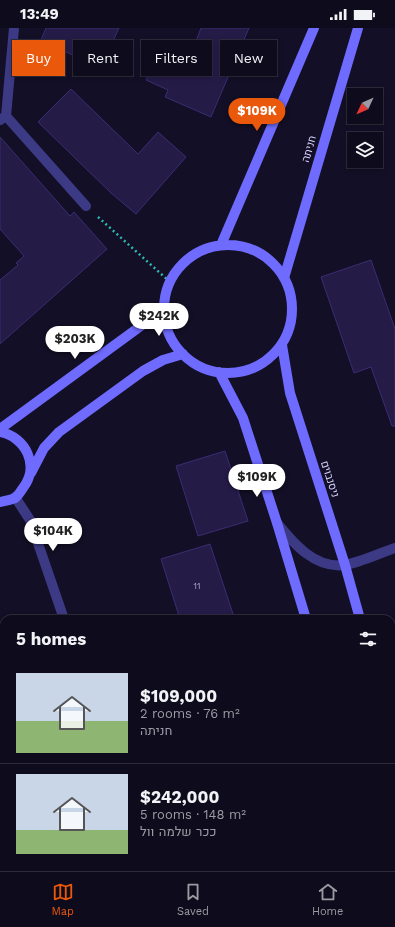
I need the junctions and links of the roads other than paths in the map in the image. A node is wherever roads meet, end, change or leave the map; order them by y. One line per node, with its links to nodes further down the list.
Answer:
1 (14, 28): 4 (street)
2 (314, 28): 6 (street)
3 (358, 28): 7 (street, חניתה)
4 (3, 118): 5 (street)
5 (86, 206)
6 (221, 245): 7 (street); 8 (street)
7 (284, 278): 9 (street)
8 (164, 309): 10 (street); 12 (street)
9 (282, 345): 11 (street); 18 (street, ניסנבוים)
10 (183, 354): 11 (street); 13 (street)
11 (218, 372): 16 (street)
12 (0, 431): 13 (street)
13 (30, 473): 14 (street)
14 (16, 497): 15 (street); 19 (street)
15 (0, 502)
16 (278, 524): 18 (street); 20 (street)
17 (395, 548): 18 (street)
18 (345, 565): 21 (street, ניסנבוים)
19 (63, 615)
20 (305, 615)
21 (359, 615)

